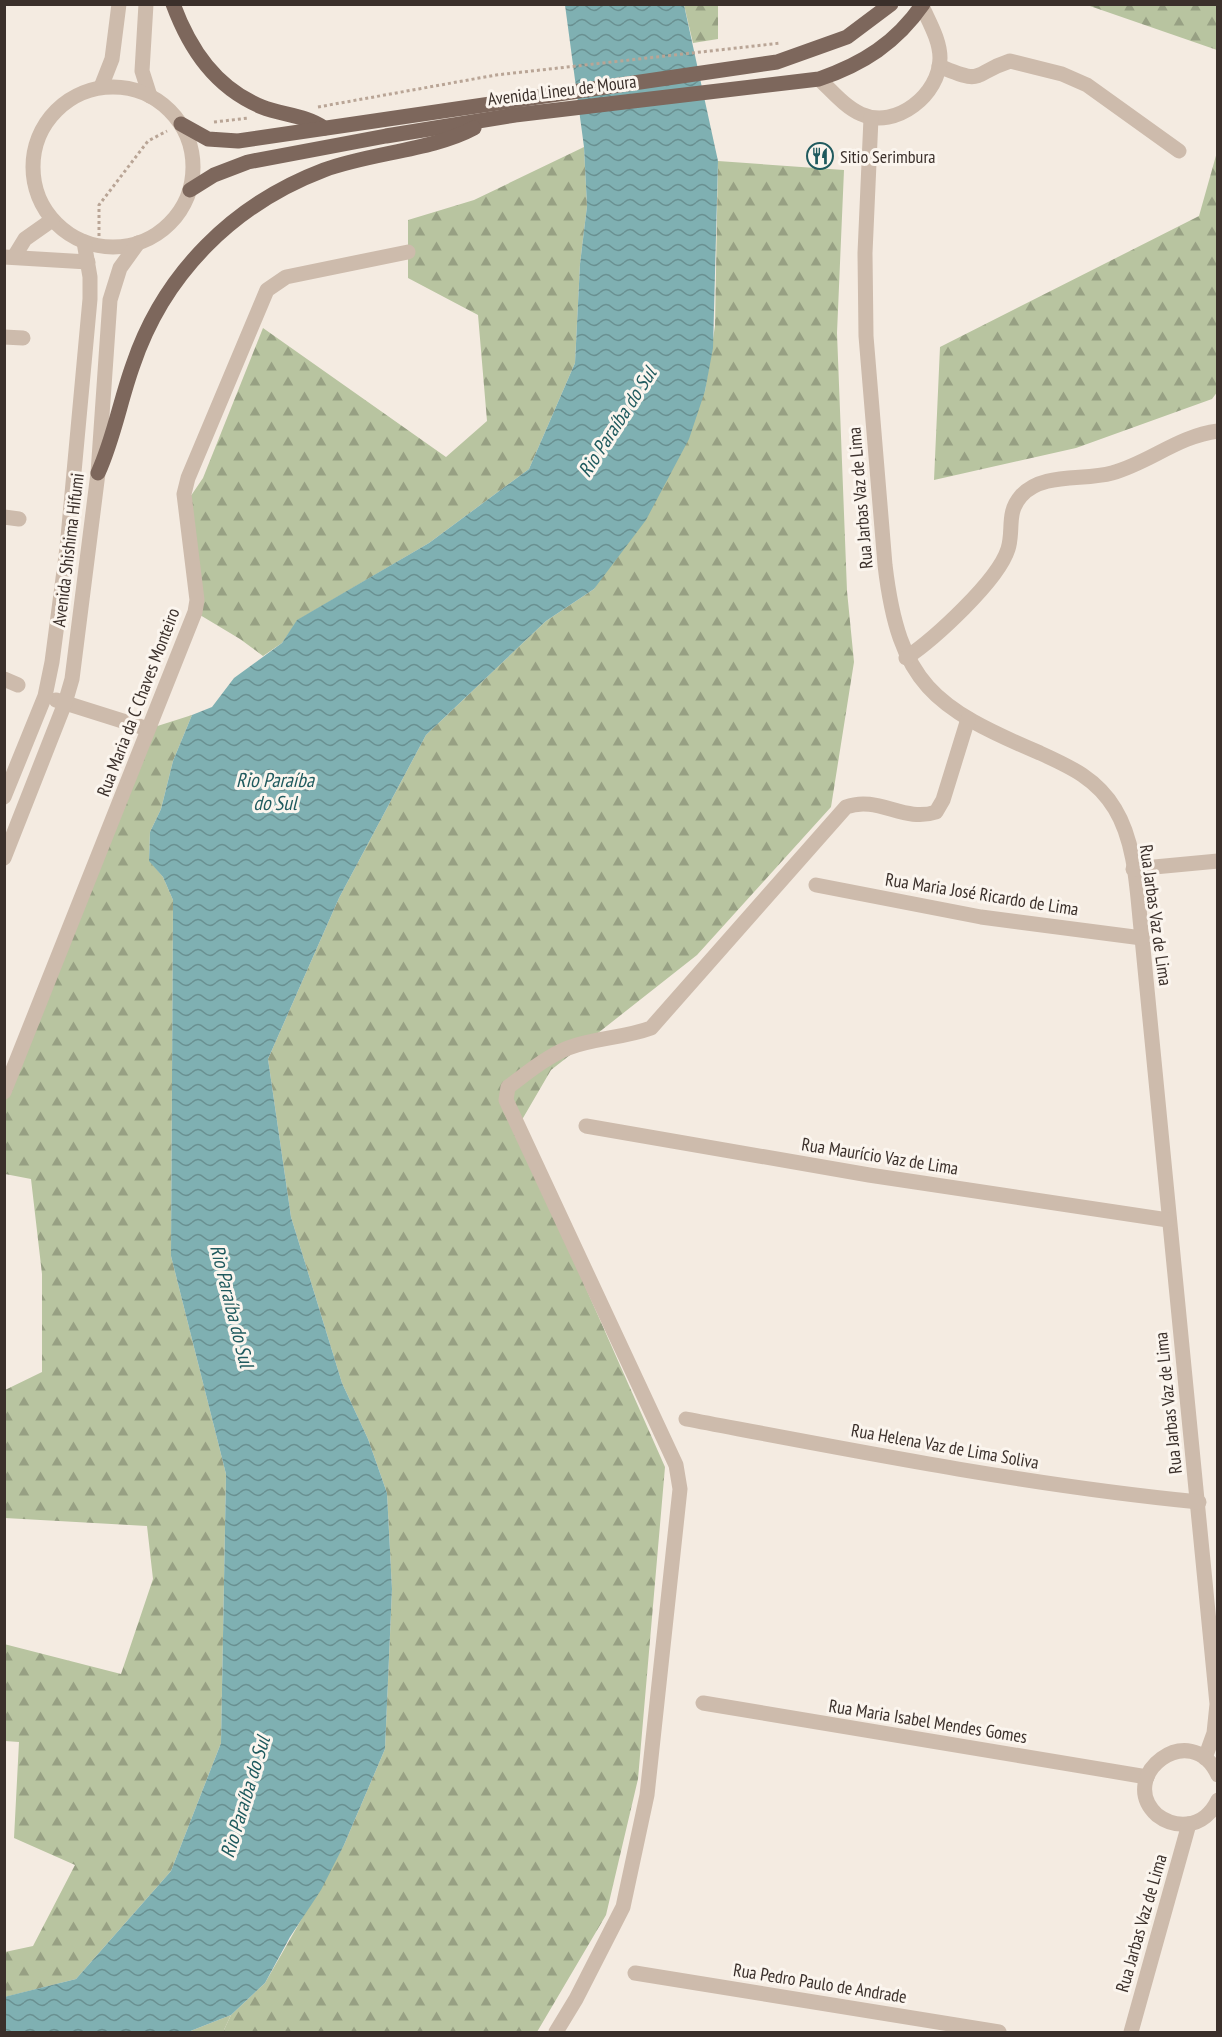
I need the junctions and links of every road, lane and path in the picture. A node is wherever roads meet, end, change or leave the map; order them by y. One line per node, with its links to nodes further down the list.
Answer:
1 (119, 4): 9 (street)
2 (146, 4): 10 (street)
3 (173, 4): 11 (main road)
4 (891, 4): 15 (main road, Avenida Lineu de Moura)
5 (922, 5): 7 (street); 8 (main road, Avenida Lineu de Moura)
6 (754, 45): 11 (path)
7 (939, 66): 12 (street); 16 (street)
8 (819, 79): 12 (street); 13 (main road, Avenida Lineu de Moura)
9 (101, 87): 10 (street); 18 (street)
10 (150, 96): 14 (street)
11 (288, 114): 15 (main road)
12 (871, 118): 28 (street, Rua Jarbas Vaz de Lima)
13 (485, 119): 17 (main road, Avenida Lineu de Moura); 27 (main road)
14 (181, 124): 15 (main road, Avenida Lineu de Moura); 17 (street)
15 (324, 128)
16 (1179, 151)
17 (190, 190): 20 (street)
18 (52, 220): 19 (street); 22 (street)
19 (84, 242): 20 (street); 23 (street, Avenida Shishima Hifumi)
20 (138, 243): 27 (street, Avenida Shishima Hifumi)
21 (408, 252): 32 (street, Rua Maria da C Chaves Monteiro)
22 (9, 257): 23 (street)
23 (88, 262): 29 (street, Avenida Shishima Hifumi)
24 (4, 337): 25 (street)
25 (23, 338)
26 (1218, 431): 28 (street)
27 (98, 473): 30 (street, Avenida Shishima Hifumi)
28 (906, 658): 31 (street, Rua Jarbas Vaz de Lima)
29 (45, 696): 30 (street); 33 (street, Avenida Shishima Hifumi)
30 (65, 703): 32 (street); 34 (street, Avenida Shishima Hifumi)
31 (968, 719): 36 (street, Rua Jarbas Vaz de Lima); 51 (street)
32 (147, 729): 39 (street, Rua Maria da C Chaves Monteiro)
33 (4, 797)
34 (4, 858)
35 (1218, 861): 36 (street)
36 (1133, 869): 38 (street, Rua Jarbas Vaz de Lima)
37 (816, 885): 38 (street, Rua Maria José Ricardo de Lima)
38 (1142, 938): 41 (street, Rua Jarbas Vaz de Lima)
39 (4, 1092)
40 (586, 1126): 41 (street, Rua Maurício Vaz de Lima)
41 (1168, 1220): 43 (street, Rua Jarbas Vaz de Lima)
42 (686, 1419): 43 (street, Rua Helena Vaz de Lima Soliva)
43 (1199, 1502): 45 (street, Rua Jarbas Vaz de Lima)
44 (703, 1703): 47 (street, Rua Maria Isabel Mendes Gomes)
45 (1205, 1758): 46 (street); 47 (street)
46 (1218, 1775)
47 (1147, 1777): 49 (street)
48 (1218, 1800): 49 (street)
49 (1189, 1824): 53 (street, Rua Jarbas Vaz de Lima)
50 (635, 1973): 52 (street, Rua Pedro Paulo de Andrade)
51 (556, 2032)
52 (999, 2032)
53 (1131, 2032)

